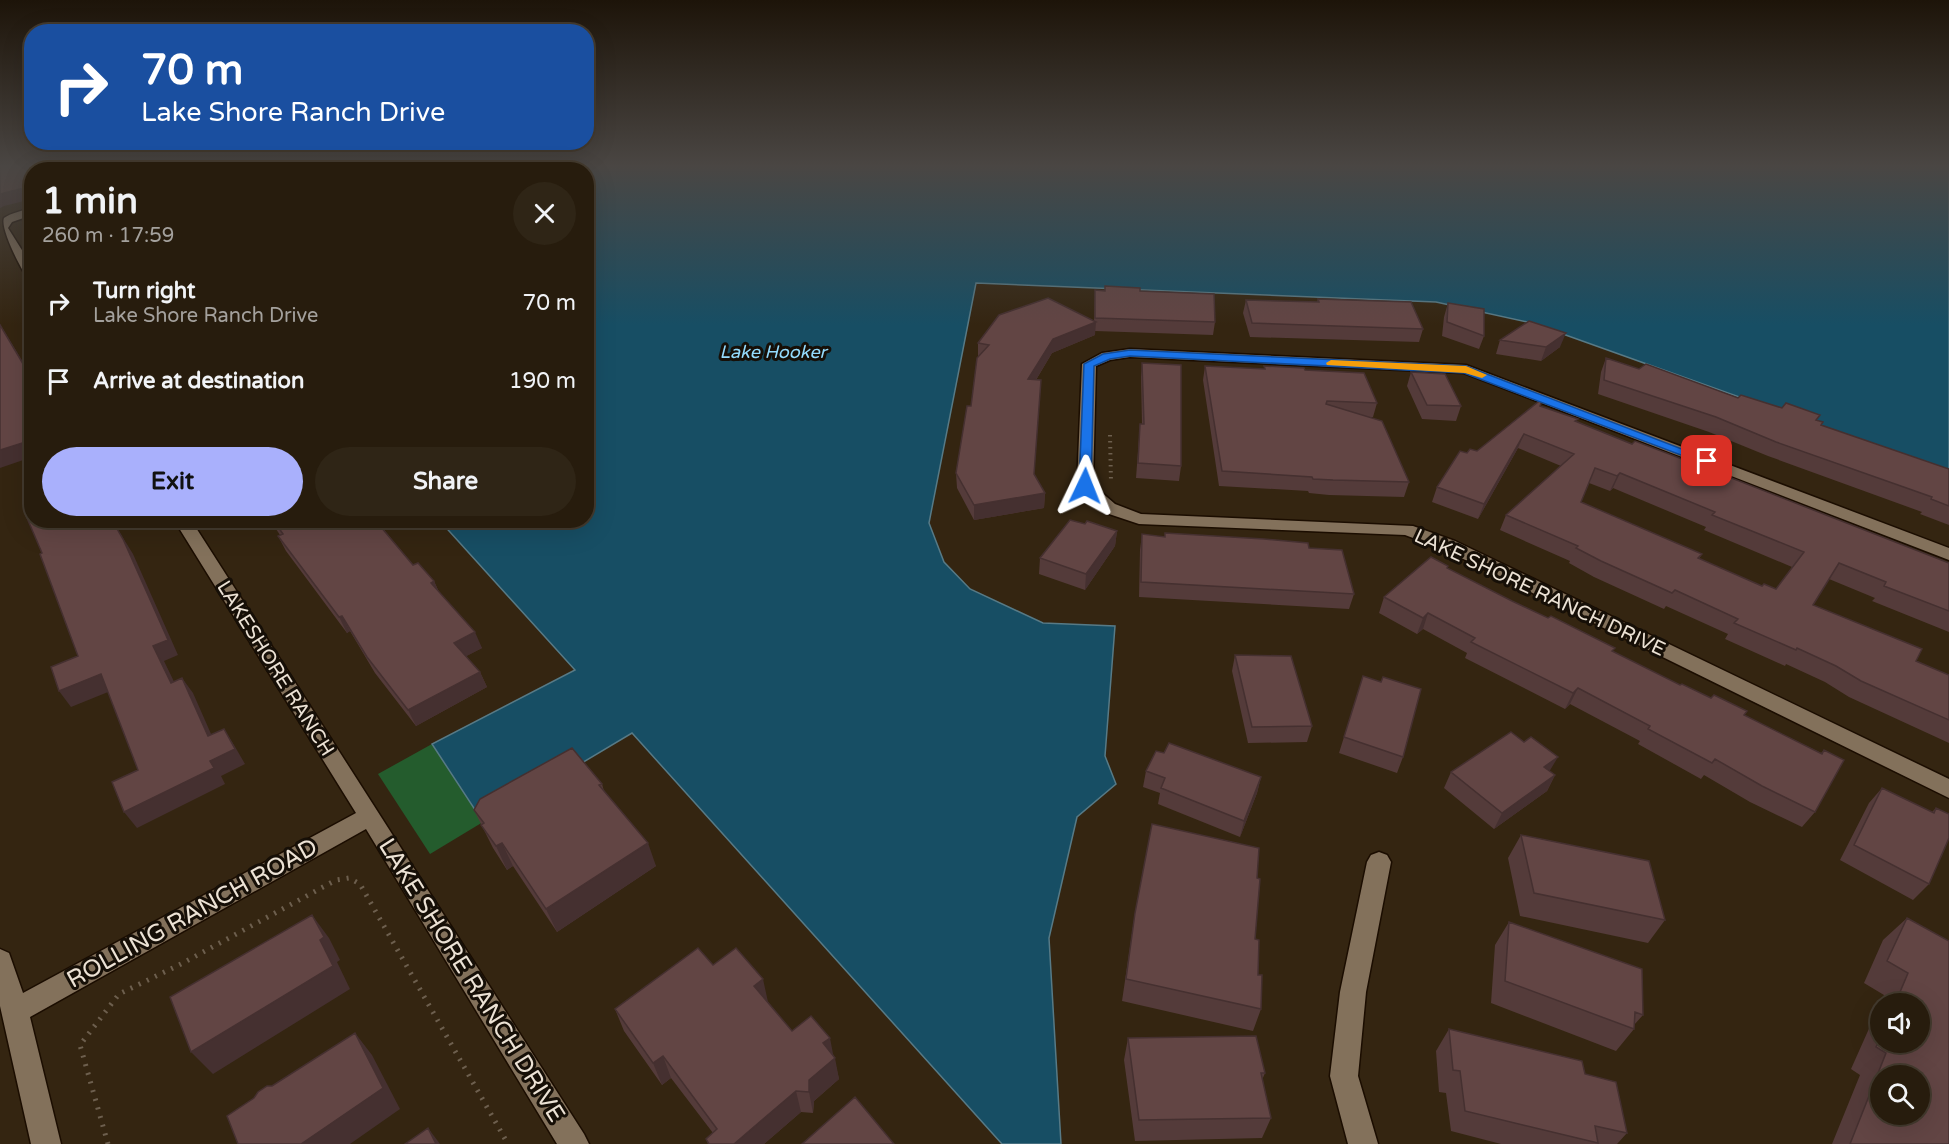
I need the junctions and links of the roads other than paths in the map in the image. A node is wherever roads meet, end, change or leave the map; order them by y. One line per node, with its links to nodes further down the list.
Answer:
1 (12, 218): 2 (street)
2 (24, 263)
3 (187, 528): 6 (street, LAKESHORE RANCH)
4 (1949, 554): 5 (street, LAKE SHORE RANCH DRIVE)
5 (1949, 789)
6 (370, 816): 9 (street, ROLLING RANCH ROAD); 11 (street, LAKE SHORE RANCH DRIVE)
7 (1379, 862): 12 (street)
8 (0, 961): 9 (street)
9 (15, 1011): 10 (street)
10 (46, 1144)
11 (574, 1144)
12 (1363, 1144)

